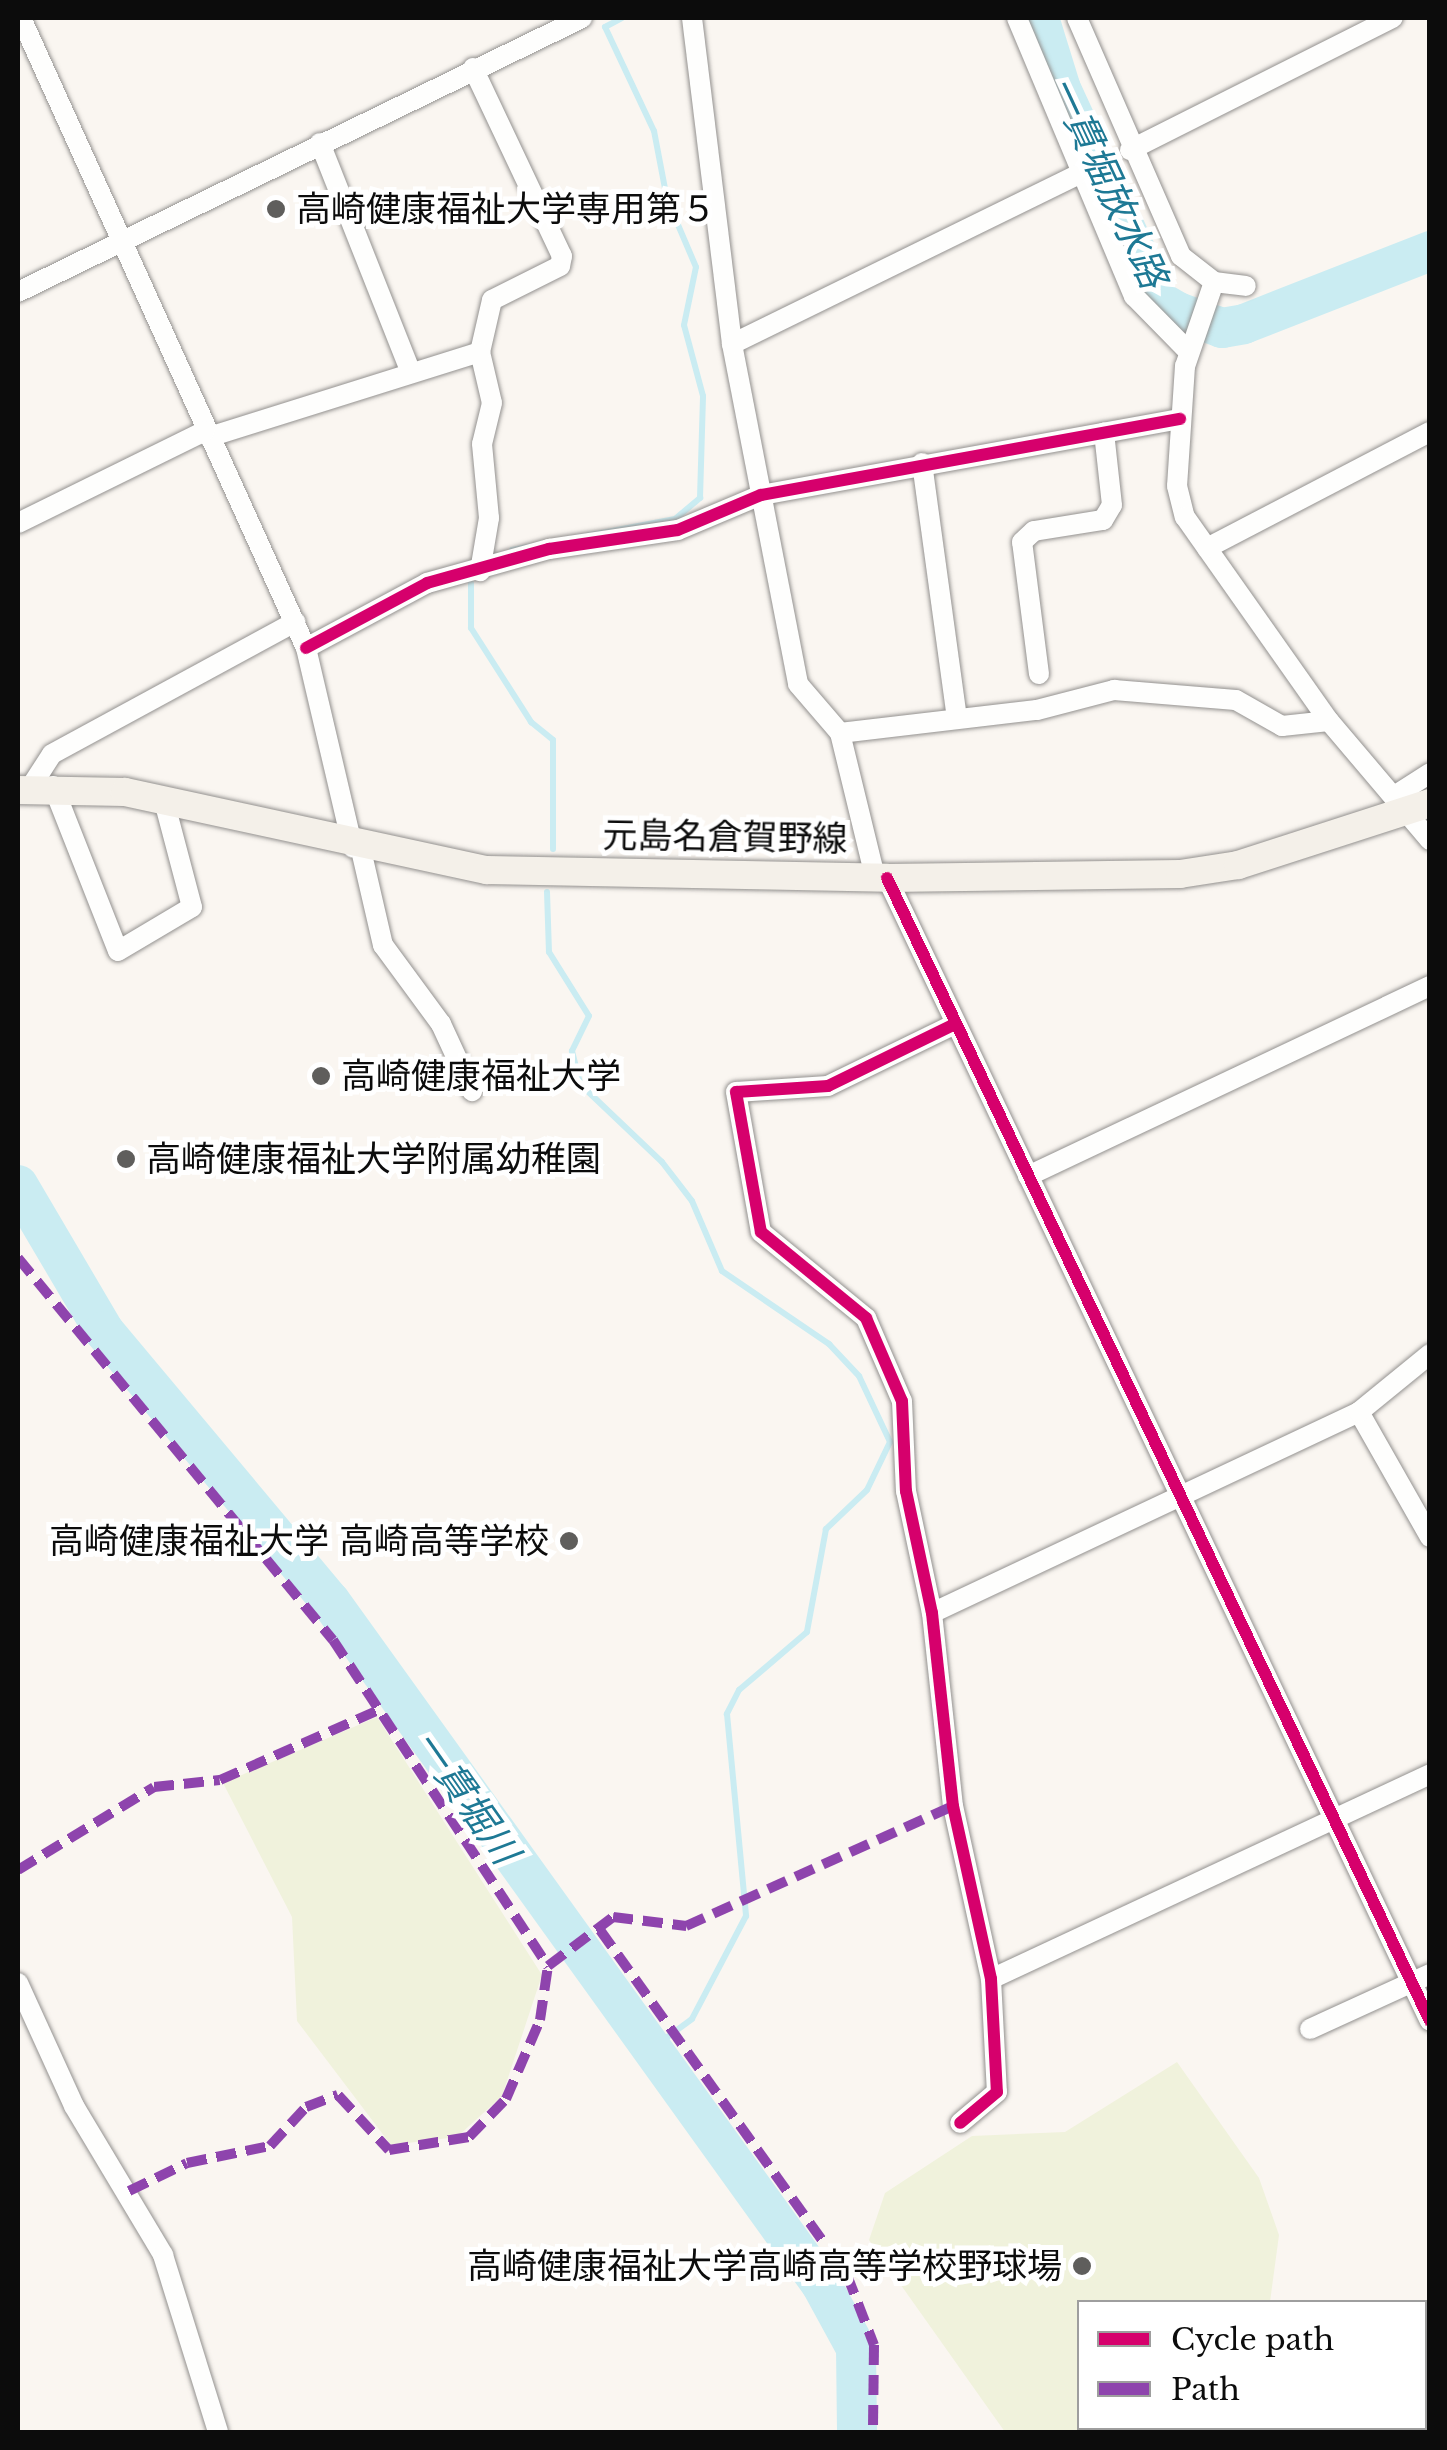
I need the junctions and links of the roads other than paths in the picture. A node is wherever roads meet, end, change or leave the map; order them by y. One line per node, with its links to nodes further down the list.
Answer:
1 (21, 18): 11 (street)
2 (582, 18): 7 (street)
3 (692, 18): 16 (street)
4 (1017, 18): 10 (street)
5 (1077, 18): 9 (street)
6 (1393, 18): 9 (street)
7 (474, 68): 8 (street); 17 (street)
8 (320, 143): 11 (street); 18 (street)
9 (1130, 150): 13 (street)
10 (1077, 175): 15 (street); 16 (street)
11 (121, 241): 14 (street); 22 (street)
12 (1246, 286): 13 (street)
13 (1210, 289): 15 (street)
14 (18, 292)
15 (1192, 343): 19 (street)
16 (732, 344): 24 (street)
17 (480, 352): 18 (street); 27 (street)
18 (410, 370): 22 (street)
19 (1180, 418): 20 (street); 26 (street)
20 (1104, 432): 23 (street); 30 (street)
21 (1430, 432): 26 (street)
22 (208, 434): 25 (street); 28 (street)
23 (922, 463): 24 (street); 31 (street)
24 (762, 496): 27 (street); 33 (street)
25 (18, 523)
26 (1208, 548): 32 (street)
27 (480, 571): 29 (street)
28 (295, 622): 29 (street); 35 (street)
29 (306, 648): 39 (street)
30 (1039, 674)
31 (958, 718): 32 (street); 33 (street)
32 (1329, 721): 37 (street)
33 (840, 733): 40 (street)
34 (1430, 773): 37 (street)
35 (33, 788): 36 (main road, 元島名倉賀野線); 36 (street)
36 (164, 801): 39 (main road, 元島名倉賀野線)
37 (1410, 803): 38 (street); 40 (main road, 元島名倉賀野線)
38 (1430, 840)
39 (357, 849): 40 (main road, 元島名倉賀野線); 43 (street)
40 (881, 877): 42 (street)
41 (1430, 986): 44 (street)
42 (955, 1024): 44 (street); 49 (street)
43 (472, 1091)
44 (1028, 1176): 47 (street)
45 (1430, 1354): 46 (street)
46 (1359, 1412): 47 (street); 48 (street)
47 (1182, 1498): 49 (street); 51 (street)
48 (1430, 1537)
49 (932, 1613): 52 (street)
50 (1430, 1774): 51 (street)
51 (1334, 1820): 52 (street); 53 (street)
52 (991, 1979): 57 (street)
53 (1421, 1979): 55 (street); 56 (street)
54 (18, 1982): 58 (street)
55 (1430, 2021)
56 (1310, 2029)
57 (960, 2123)
58 (218, 2432)

